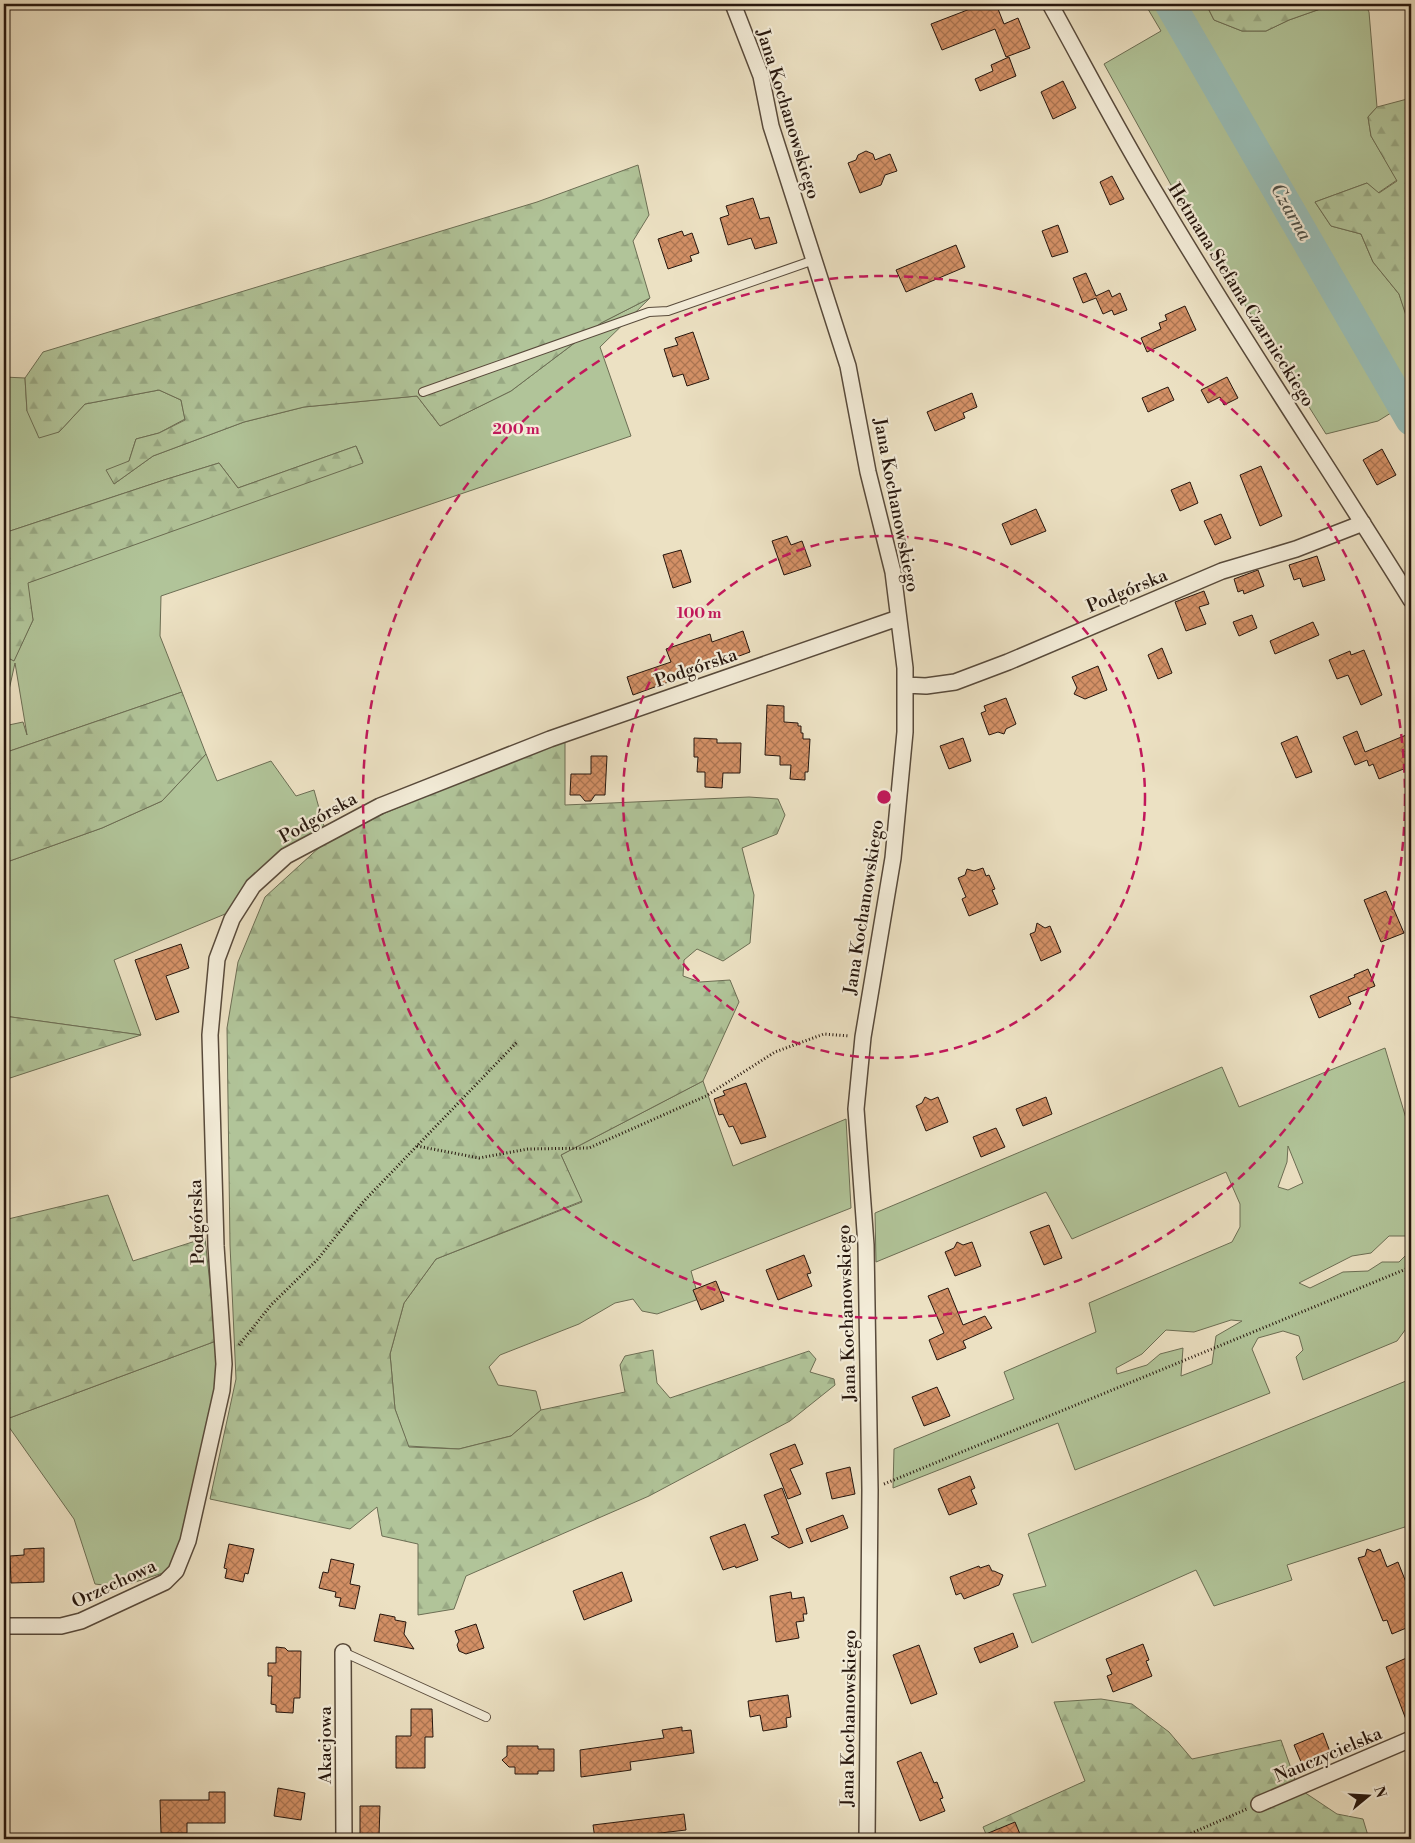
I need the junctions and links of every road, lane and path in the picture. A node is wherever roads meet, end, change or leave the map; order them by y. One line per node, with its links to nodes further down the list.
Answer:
1 (733, 4): 3 (street, Jana Kochanowskiego)
2 (1050, 4): 5 (street, Hetmana Stefana Czarnieckiego)
3 (814, 260): 4 (lane); 7 (street, Jana Kochanowskiego)
4 (422, 392)
5 (1363, 523): 6 (street, Hetmana Stefana Czarnieckiego); 8 (street, Podgórska)
6 (1411, 600)
7 (898, 618): 8 (street, Jana Kochanowskiego); 13 (street, Podgórska)
8 (905, 685): 9 (street, Jana Kochanowskiego)
9 (862, 1037): 11 (path); 14 (street, Jana Kochanowskiego)
10 (518, 1041): 11 (path)
11 (417, 1146): 13 (path)
12 (1411, 1267): 14 (path)
13 (224, 1364): 15 (street, Podgórska)
14 (870, 1490): 22 (street, Jana Kochanowskiego)
15 (176, 1571): 16 (street, Orzechowa)
16 (4, 1626)
17 (343, 1652): 18 (lane); 21 (street, Akacjowa)
18 (486, 1717)
19 (1411, 1739): 20 (street, Nauczycielska)
20 (1259, 1804): 23 (path)
21 (344, 1839)
22 (867, 1839)
23 (1178, 1839)

